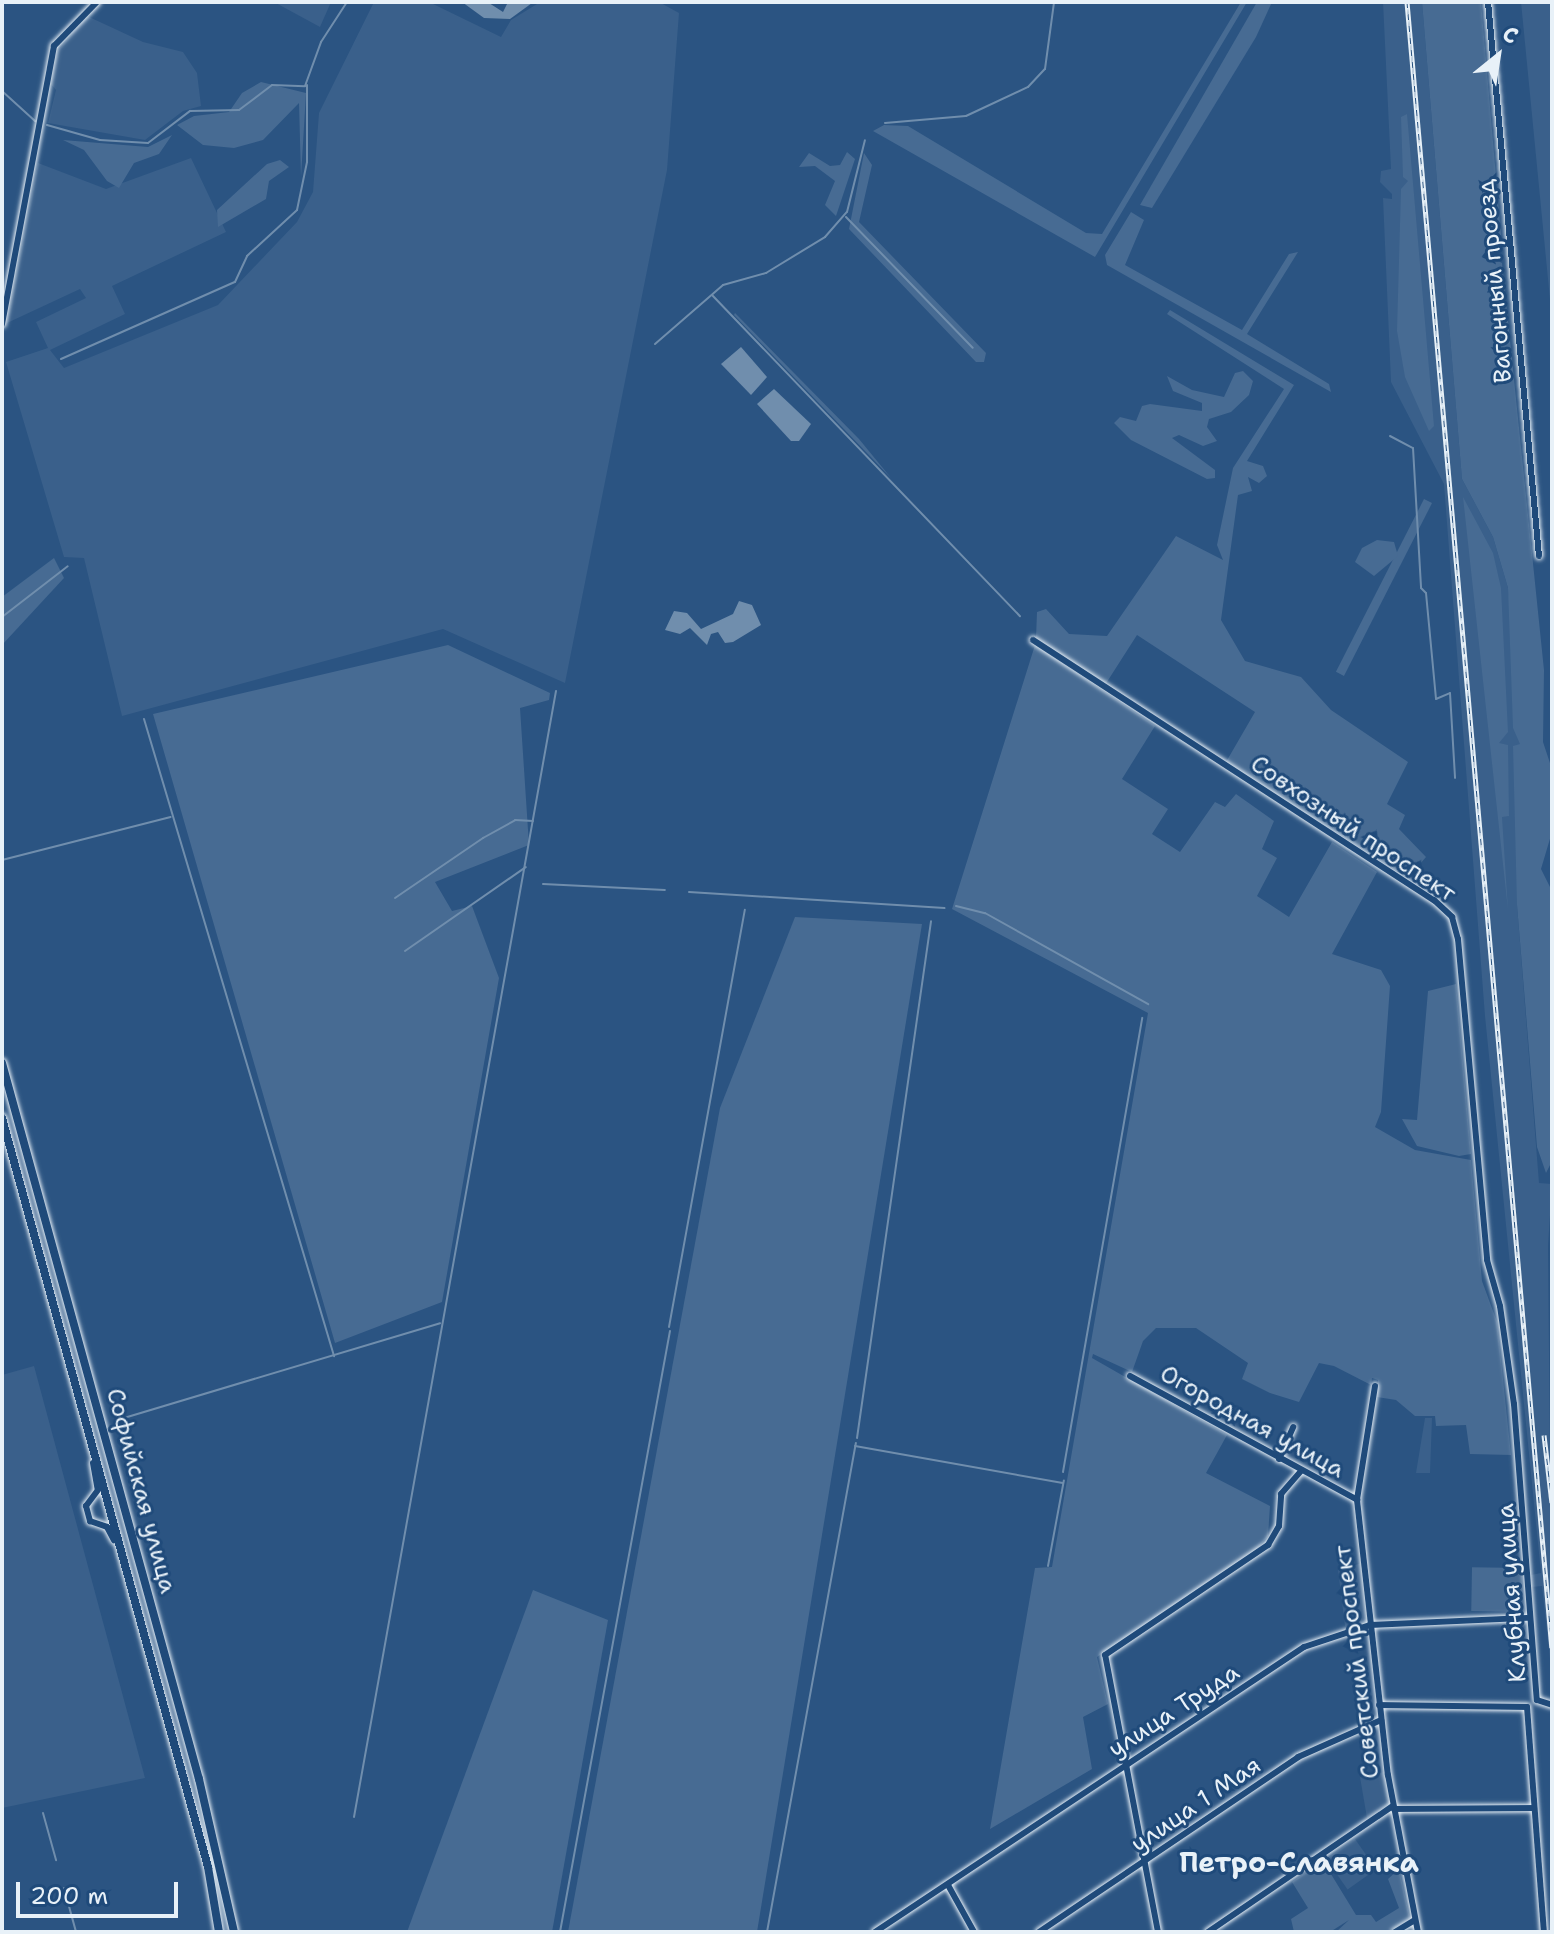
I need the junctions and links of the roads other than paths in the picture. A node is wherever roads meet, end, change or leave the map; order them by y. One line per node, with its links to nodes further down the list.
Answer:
1 (97, 2): 3 (street)
2 (1488, 2): 4 (street, Вагонный проезд)
3 (2, 324)
4 (1539, 556)
5 (1033, 640): 8 (street, Совхозный проспект)
6 (2, 1063): 31 (main road, Софийская улица)
7 (2, 1118): 12 (main road, Софийская улица)
8 (1497, 1296): 17 (street, Клубная улица)
9 (1130, 1376): 13 (street, Огородная улица)
10 (1375, 1386): 15 (street, Советский проспект)
11 (1293, 1427): 13 (street)
12 (93, 1450): 16 (main road, Софийская улица); 16 (street)
13 (1279, 1459): 14 (street, Огородная улица)
14 (1301, 1471): 15 (street, Огородная улица); 24 (street)
15 (1357, 1500): 18 (street, Советский проспект)
16 (127, 1573): 30 (main road, Софийская улица)
17 (1527, 1618): 18 (street, улица Труда); 19 (street, Клубная улица)
18 (1370, 1625): 20 (street, Советский проспект); 24 (street, улица Труда)
19 (1537, 1700): 21 (street); 22 (street, Клубная улица)
20 (1379, 1705): 22 (street); 23 (street, Советский проспект)
21 (1552, 1705)
22 (1527, 1707): 26 (street, Клубная улица)
23 (1381, 1720): 25 (street, Советский проспект); 27 (street, улица 1 Мая)
24 (1127, 1763): 27 (street); 28 (street, улица Труда)
25 (1394, 1807): 26 (street); 29 (street, Советский проспект); 36 (street)
26 (1534, 1808): 39 (street, Клубная улица)
27 (1148, 1860): 34 (street, улица 1 Мая); 35 (street)
28 (948, 1885): 32 (street, улица Труда); 33 (street)
29 (1415, 1920): 37 (street); 38 (street, Советский проспект)
30 (219, 1932)
31 (234, 1932)
32 (875, 1932)
33 (974, 1932)
34 (1039, 1932)
35 (1158, 1932)
36 (1208, 1932)
37 (1395, 1932)
38 (1418, 1932)
39 (1544, 1932)

